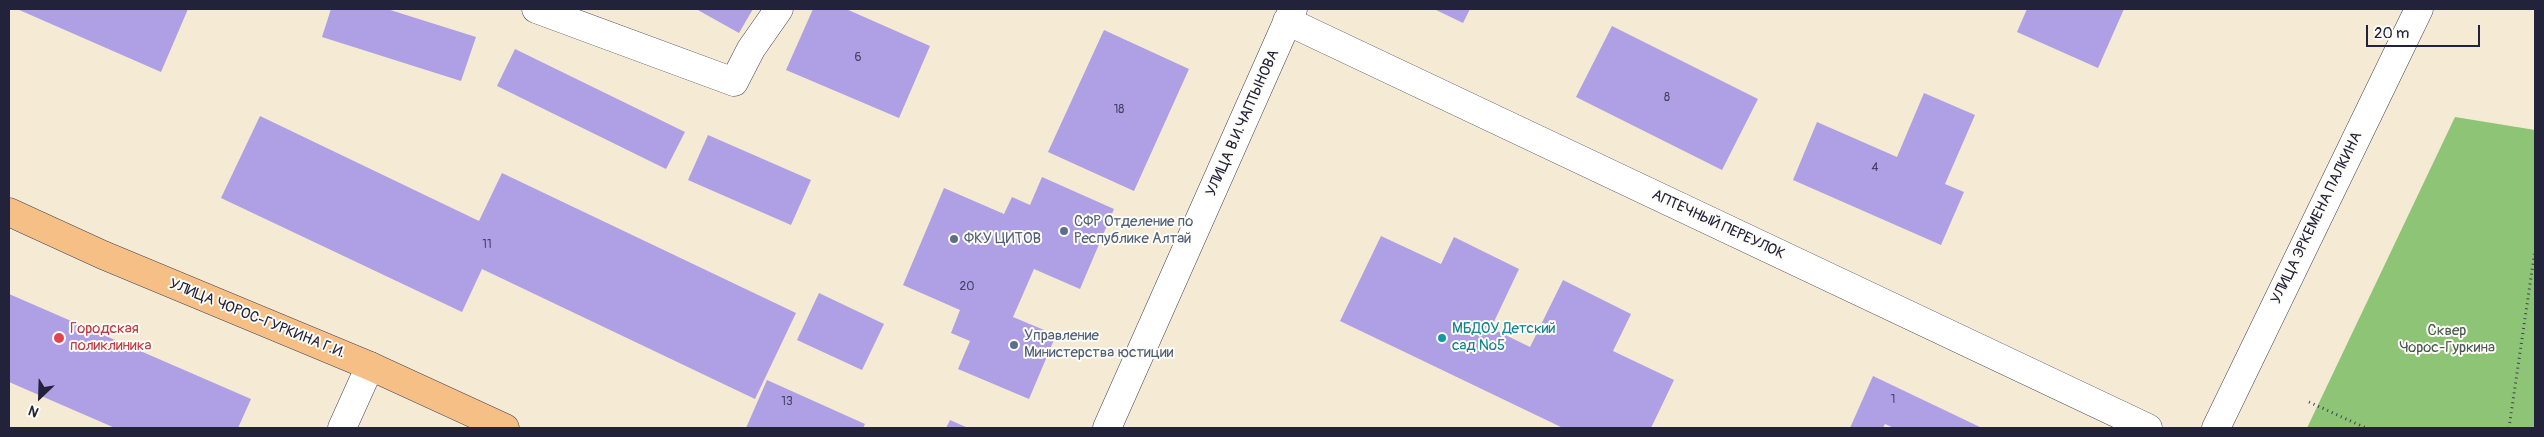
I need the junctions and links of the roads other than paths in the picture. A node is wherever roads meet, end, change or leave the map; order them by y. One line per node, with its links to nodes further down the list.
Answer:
1 (536, 9): 2 (street)
2 (779, 9)
3 (2419, 9): 11 (street, УЛИЦА ЭРКЕМЕНА ПАЛКИНА)
4 (1290, 15): 9 (street, УЛИЦА В.И.ЧАПТЫНОВА); 10 (street, АПТЕЧНЫЙ ПЕРЕУЛОК)
5 (9, 212): 6 (main road, УЛИЦА ЧОРОС-ГУРКИНА Г.И.)
6 (370, 366): 7 (street); 8 (main road, УЛИЦА ЧОРОС-ГУРКИНА Г.И.)
7 (342, 428)
8 (505, 428)
9 (1107, 428)
10 (2148, 428)
11 (2216, 428)

